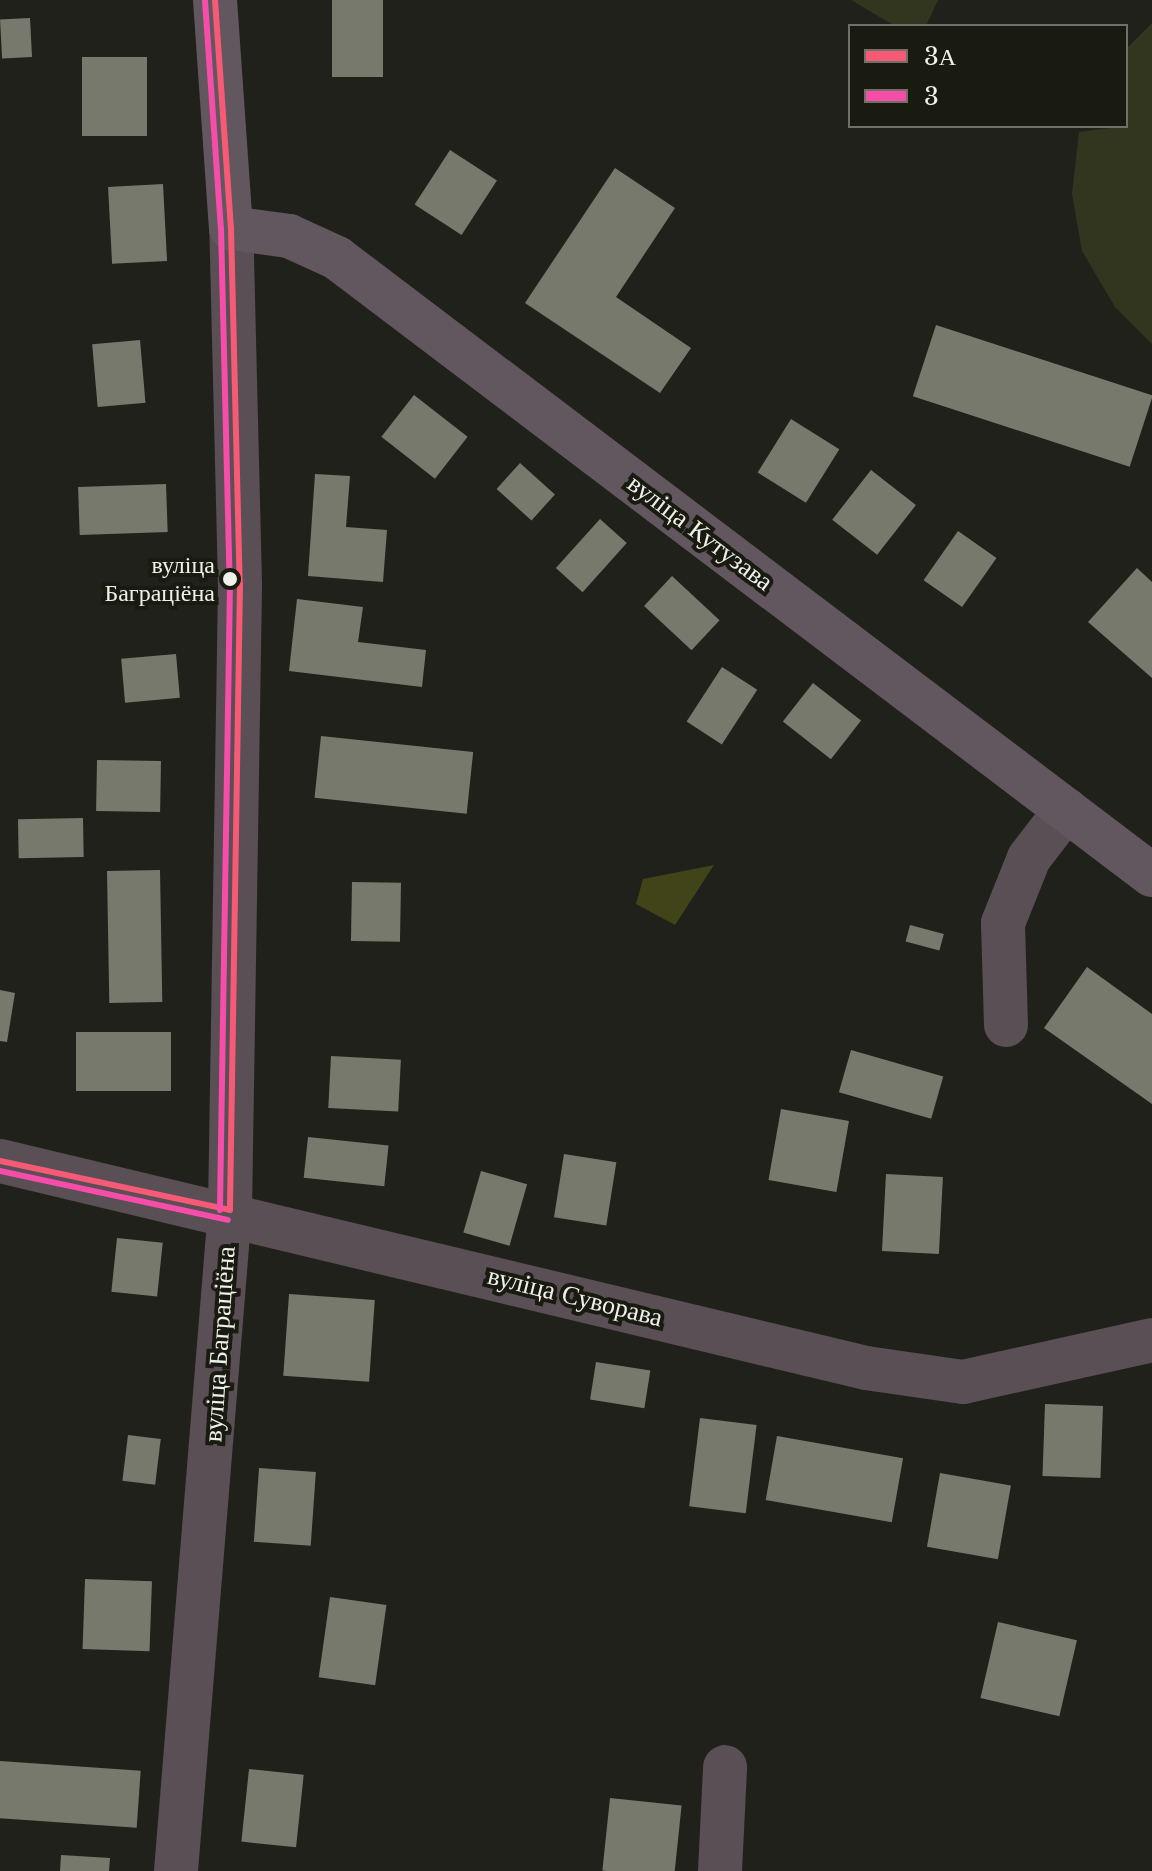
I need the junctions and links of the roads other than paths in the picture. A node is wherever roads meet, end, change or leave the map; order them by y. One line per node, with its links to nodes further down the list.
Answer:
1 (215, 0): 2 (main road, вуліца Баграціёна)
2 (231, 228): 3 (main road, вуліца Кутузава); 7 (street, вуліца Баграціёна)
3 (1066, 810): 4 (main road, вуліца Кутузава); 5 (street)
4 (1152, 875)
5 (1006, 1025)
6 (0, 1161): 7 (street, вуліца Суворава)
7 (230, 1210): 8 (street, вуліца Суворава); 10 (street, вуліца Баграціёна)
8 (1152, 1340)
9 (725, 1767): 11 (street)
10 (176, 1871)
11 (720, 1871)

